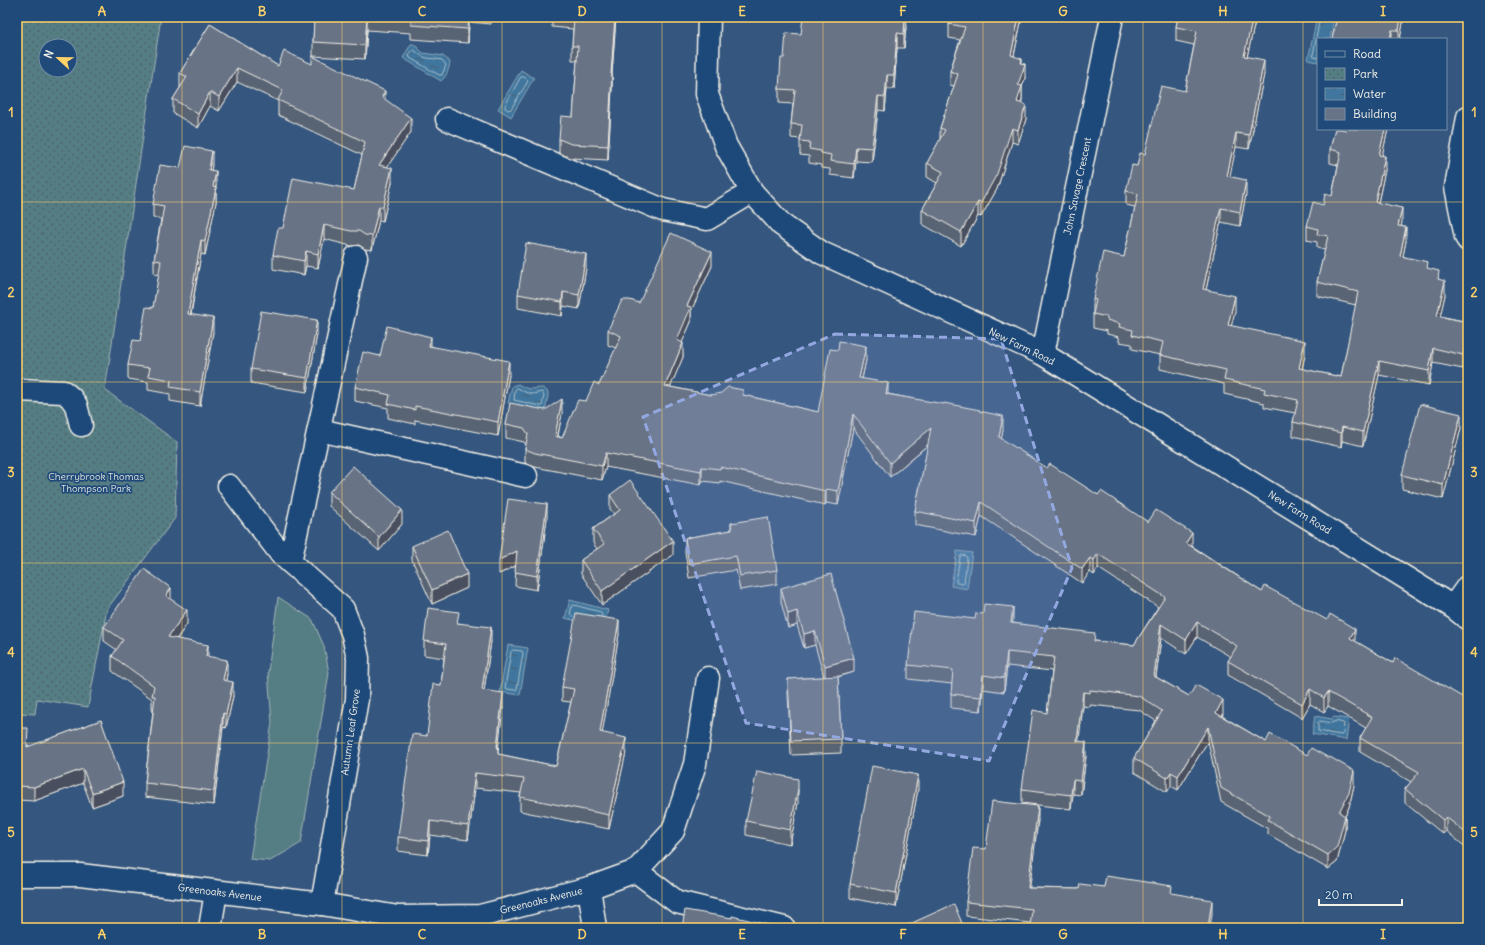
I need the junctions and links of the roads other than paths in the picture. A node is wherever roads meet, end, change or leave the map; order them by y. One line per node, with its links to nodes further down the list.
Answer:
1 (709, 17): 5 (street, New Farm Road)
2 (1112, 17): 8 (street, John Savage Crescent)
3 (1468, 117): 6 (street)
4 (447, 118): 5 (street)
5 (752, 192): 8 (street, New Farm Road)
6 (1468, 240)
7 (356, 257): 11 (street)
8 (1043, 354): 16 (street, New Farm Road)
9 (17, 390): 10 (street)
10 (81, 424)
11 (319, 430): 12 (street); 14 (street)
12 (526, 476)
13 (229, 486): 14 (street, Autumn Leaf Grove)
14 (290, 562): 22 (street, Autumn Leaf Grove)
15 (1468, 586): 16 (street)
16 (1461, 613)
17 (708, 678): 18 (street, Greenoaks Avenue)
18 (636, 871): 20 (street, Greenoaks Avenue); 25 (street)
19 (17, 875): 21 (street, Greenoaks Avenue)
20 (589, 888): 22 (street, Greenoaks Avenue); 24 (street)
21 (216, 892): 22 (street, Greenoaks Avenue); 23 (street)
22 (322, 904)
23 (210, 928)
24 (595, 928)
25 (784, 928)

